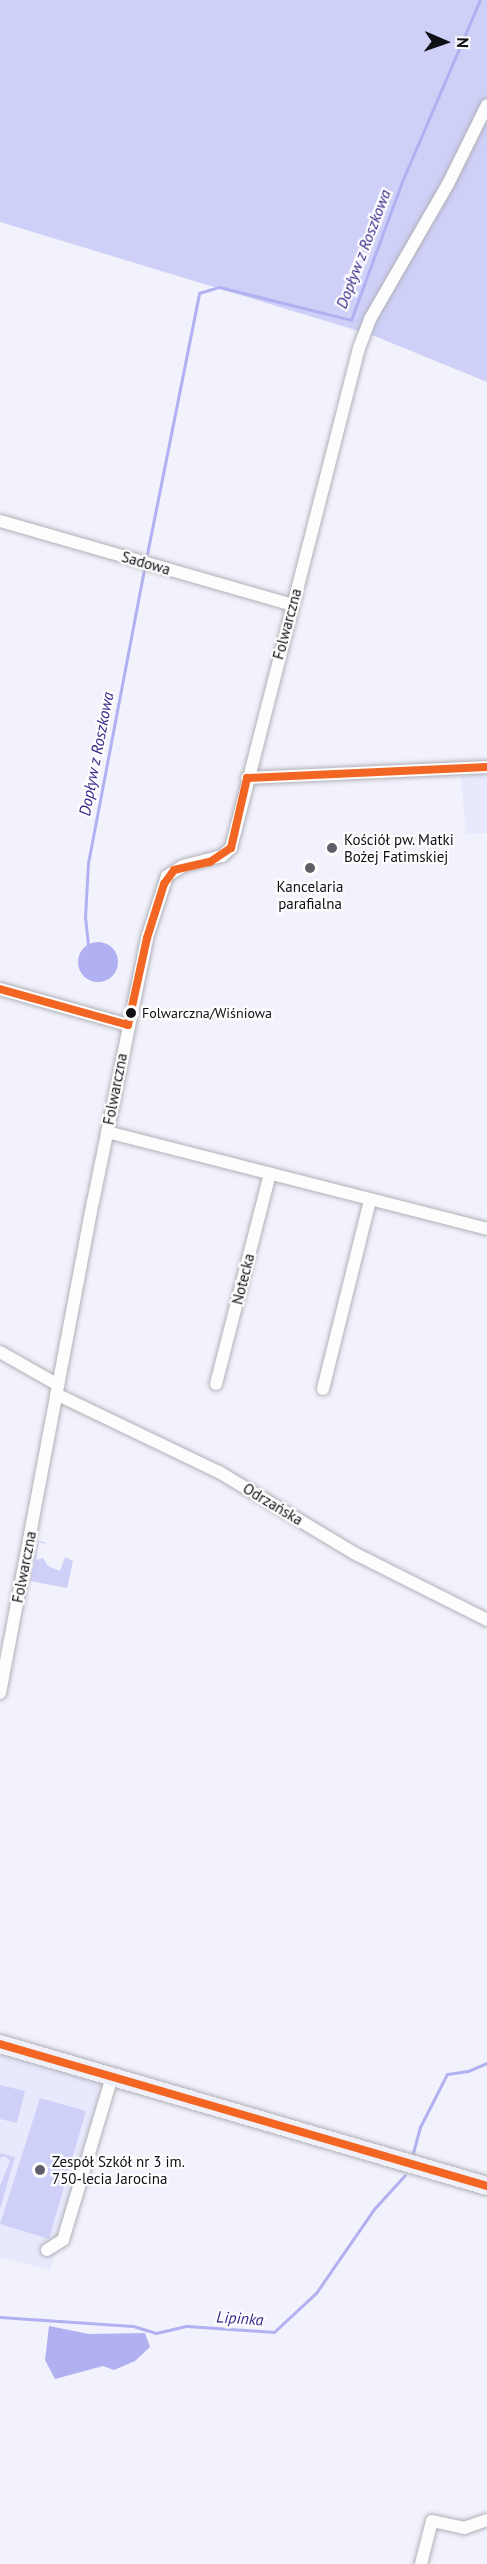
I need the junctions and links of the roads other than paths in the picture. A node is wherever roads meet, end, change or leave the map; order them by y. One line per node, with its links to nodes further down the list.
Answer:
1 (487, 105): 3 (street, Folwarczna)
2 (0, 521): 3 (street, Sadowa)
3 (292, 605): 5 (street, Folwarczna)
4 (487, 767): 5 (street)
5 (247, 778): 7 (street, Folwarczna)
6 (0, 989): 7 (street)
7 (128, 1025): 8 (street, Folwarczna)
8 (107, 1132): 9 (street); 15 (street, Folwarczna)
9 (270, 1174): 10 (street); 13 (street, Notecka)
10 (370, 1200): 11 (street); 14 (street)
11 (487, 1229)
12 (0, 1352): 15 (street, Odrzańska)
13 (216, 1384)
14 (323, 1389)
15 (57, 1390): 16 (street, Odrzańska); 17 (street, Folwarczna)
16 (487, 1620)
17 (0, 1694)
18 (0, 2044): 19 (main road)
19 (112, 2077): 20 (main road); 21 (street)
20 (487, 2186)
21 (47, 2250)
22 (487, 2520): 23 (street)
23 (421, 2564)

